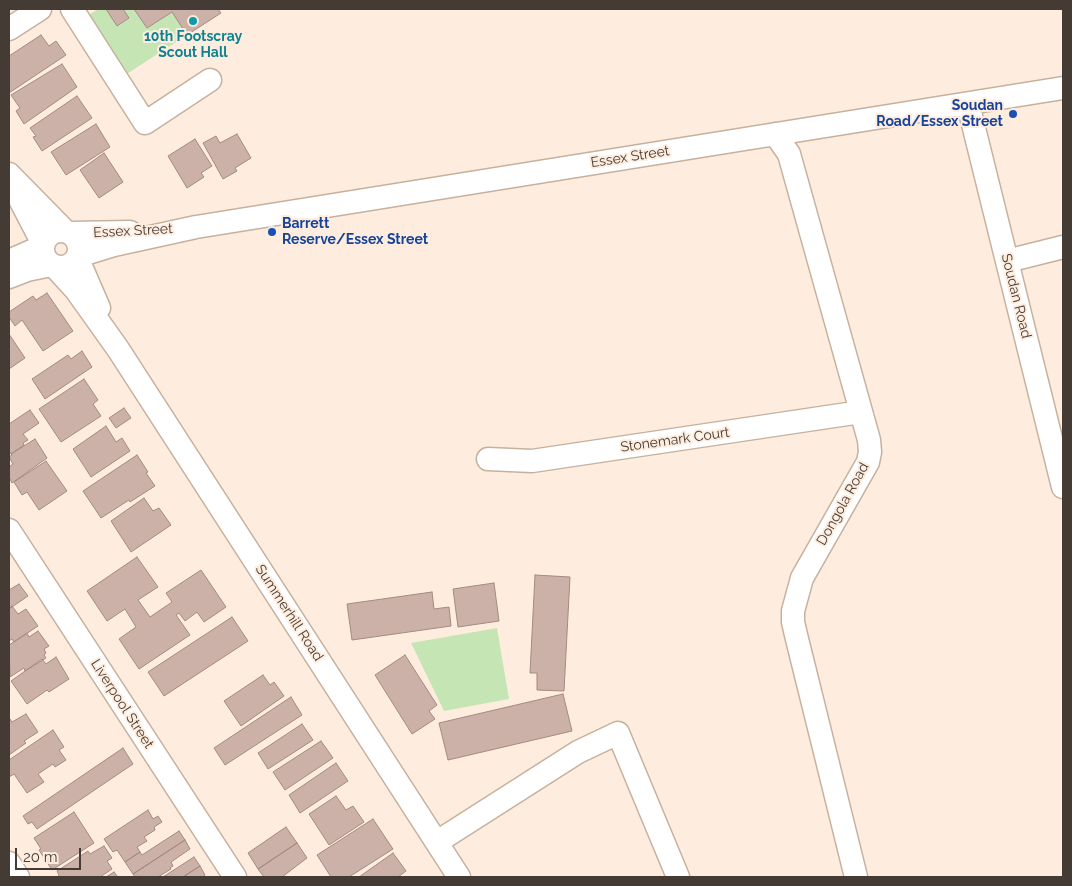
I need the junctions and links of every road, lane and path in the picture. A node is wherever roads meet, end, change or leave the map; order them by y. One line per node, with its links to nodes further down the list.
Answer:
1 (40, 9): 3 (street)
2 (72, 9): 4 (street)
3 (9, 29)
4 (210, 80)
5 (1063, 88): 6 (street, Essex Street)
6 (968, 104): 7 (street, Essex Street); 16 (street, Soudan Road)
7 (775, 134): 10 (street, Essex Street); 19 (street, Dongola Road)
8 (9, 174): 11 (street)
9 (9, 178): 13 (street, Summerhill Road)
10 (196, 227): 11 (street, Essex Street); 14 (street, Essex Street)
11 (68, 232): 13 (street); 14 (street)
12 (1063, 247): 16 (street)
13 (48, 255): 14 (street); 15 (street); 17 (street); 18 (street, Summerhill Road)
14 (77, 257): 18 (street, Summerhill Road)
15 (9, 261)
16 (1008, 262): 21 (street, Soudan Road)
17 (9, 276)
18 (118, 349): 23 (street, Summerhill Road)
19 (861, 412): 20 (street, Stonemark Court); 29 (street, Dongola Road)
20 (488, 459)
21 (1063, 488)
22 (9, 530): 26 (street, Liverpool Street)
23 (437, 842): 27 (street, Summerhill Road); 28 (street)
24 (9, 862): 25 (street)
25 (18, 877)
26 (235, 877)
27 (459, 877)
28 (678, 877)
29 (856, 877)

